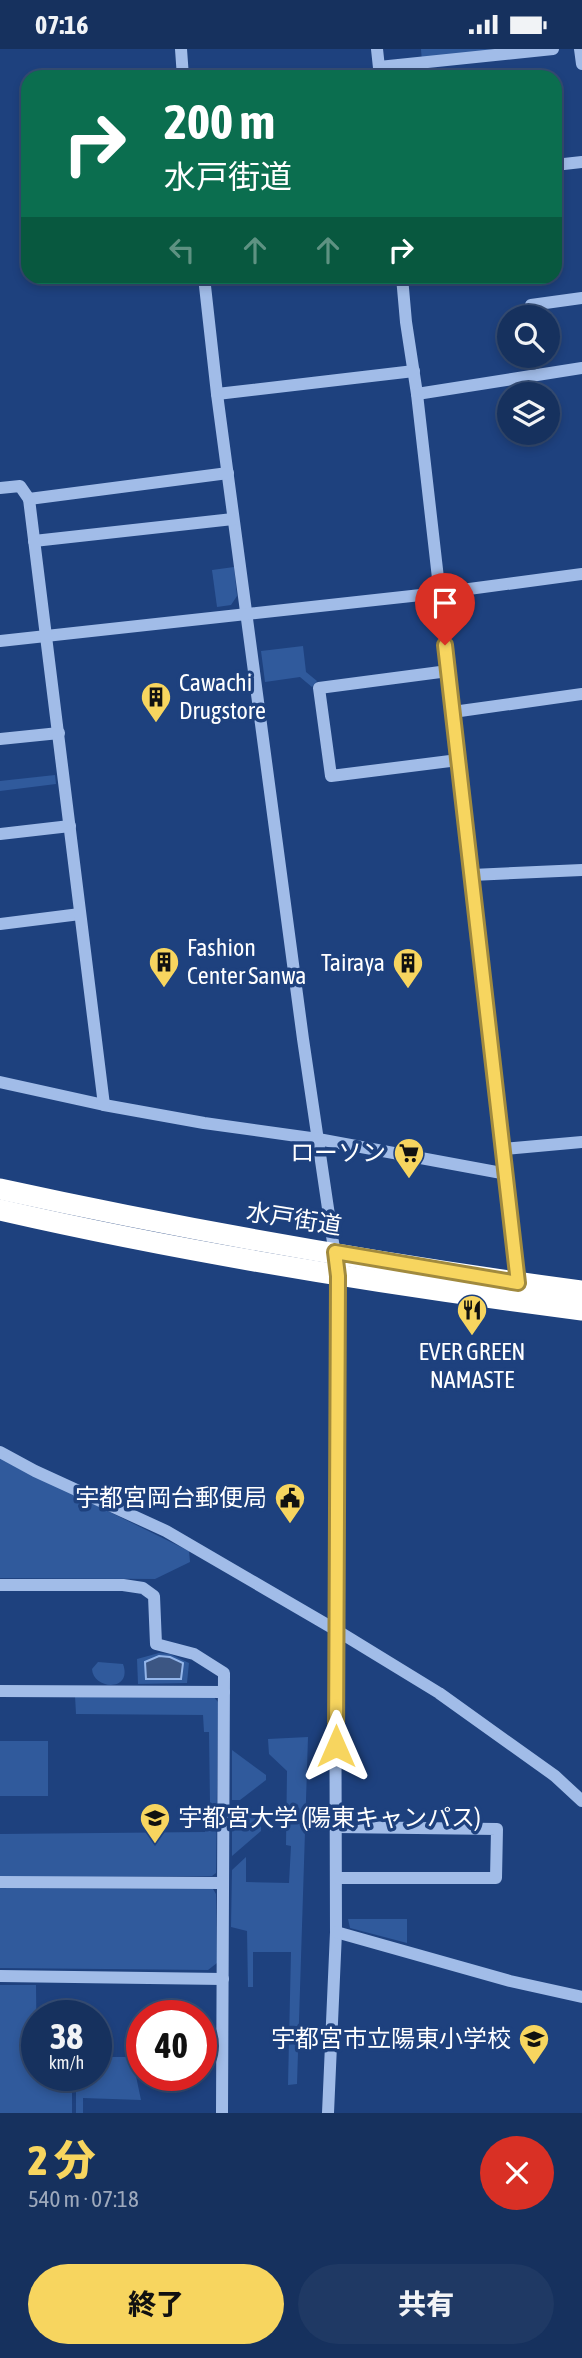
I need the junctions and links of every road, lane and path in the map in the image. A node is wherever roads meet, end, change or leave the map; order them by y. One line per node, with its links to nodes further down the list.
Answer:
1 (181, 49): 6 (street)
2 (377, 49): 7 (street)
3 (553, 49): 8 (street)
4 (580, 49): 5 (street)
5 (582, 64)
6 (182, 70)
7 (380, 70)
8 (395, 70)
9 (582, 162): 10 (street)
10 (562, 164)
11 (205, 284): 17 (street)
12 (403, 284): 16 (street)
13 (582, 298): 14 (street)
14 (531, 305)
15 (582, 368): 18 (street)
16 (414, 371): 17 (street); 18 (street)
17 (217, 394): 19 (street)
18 (417, 394): 25 (street)
19 (228, 473): 21 (street); 22 (street)
20 (0, 488): 21 (street)
21 (29, 499): 23 (street)
22 (233, 519): 23 (street); 26 (street)
23 (34, 541): 27 (street)
24 (582, 574): 25 (street)
25 (439, 593): 26 (street); 29 (street)
26 (247, 614): 27 (street); 43 (street)
27 (46, 636): 28 (street); 32 (street)
28 (0, 641)
29 (448, 671): 31 (street); 34 (street)
30 (582, 694): 31 (street)
31 (453, 712): 34 (street)
32 (59, 733): 33 (street); 35 (street)
33 (0, 739)
34 (458, 760): 38 (street)
35 (70, 826): 36 (street); 39 (street)
36 (0, 834)
37 (582, 870): 38 (street)
38 (472, 875): 45 (street)
39 (80, 914): 40 (street); 42 (street)
40 (0, 924)
41 (0, 1081): 42 (street)
42 (104, 1105): 43 (street)
43 (318, 1139): 46 (street); 49 (street)
44 (582, 1142): 45 (street)
45 (504, 1149): 46 (street)
46 (507, 1174): 52 (street)
47 (0, 1189): 49 (highway, 水戸街道)
48 (0, 1210): 50 (highway, 水戸街道)
49 (335, 1252): 50 (street); 52 (highway, 水戸街道)
50 (338, 1276): 52 (highway, 水戸街道); 56 (street)
51 (582, 1291): 52 (highway, 水戸街道)
52 (519, 1292): 53 (highway, 水戸街道)
53 (582, 1310)
54 (0, 1452): 56 (street)
55 (0, 1585): 58 (street)
56 (336, 1630): 59 (street); 60 (street)
57 (0, 1691): 58 (street)
58 (224, 1692): 63 (street)
59 (582, 1801)
60 (336, 1827): 61 (street); 61 (street)
61 (336, 1878): 64 (street)
62 (0, 1882): 63 (street)
63 (223, 1883): 66 (street)
64 (336, 1933): 67 (street); 69 (street)
65 (0, 1976): 66 (street)
66 (223, 1979): 68 (street)
67 (582, 1997)
68 (222, 2113)
69 (328, 2113)

